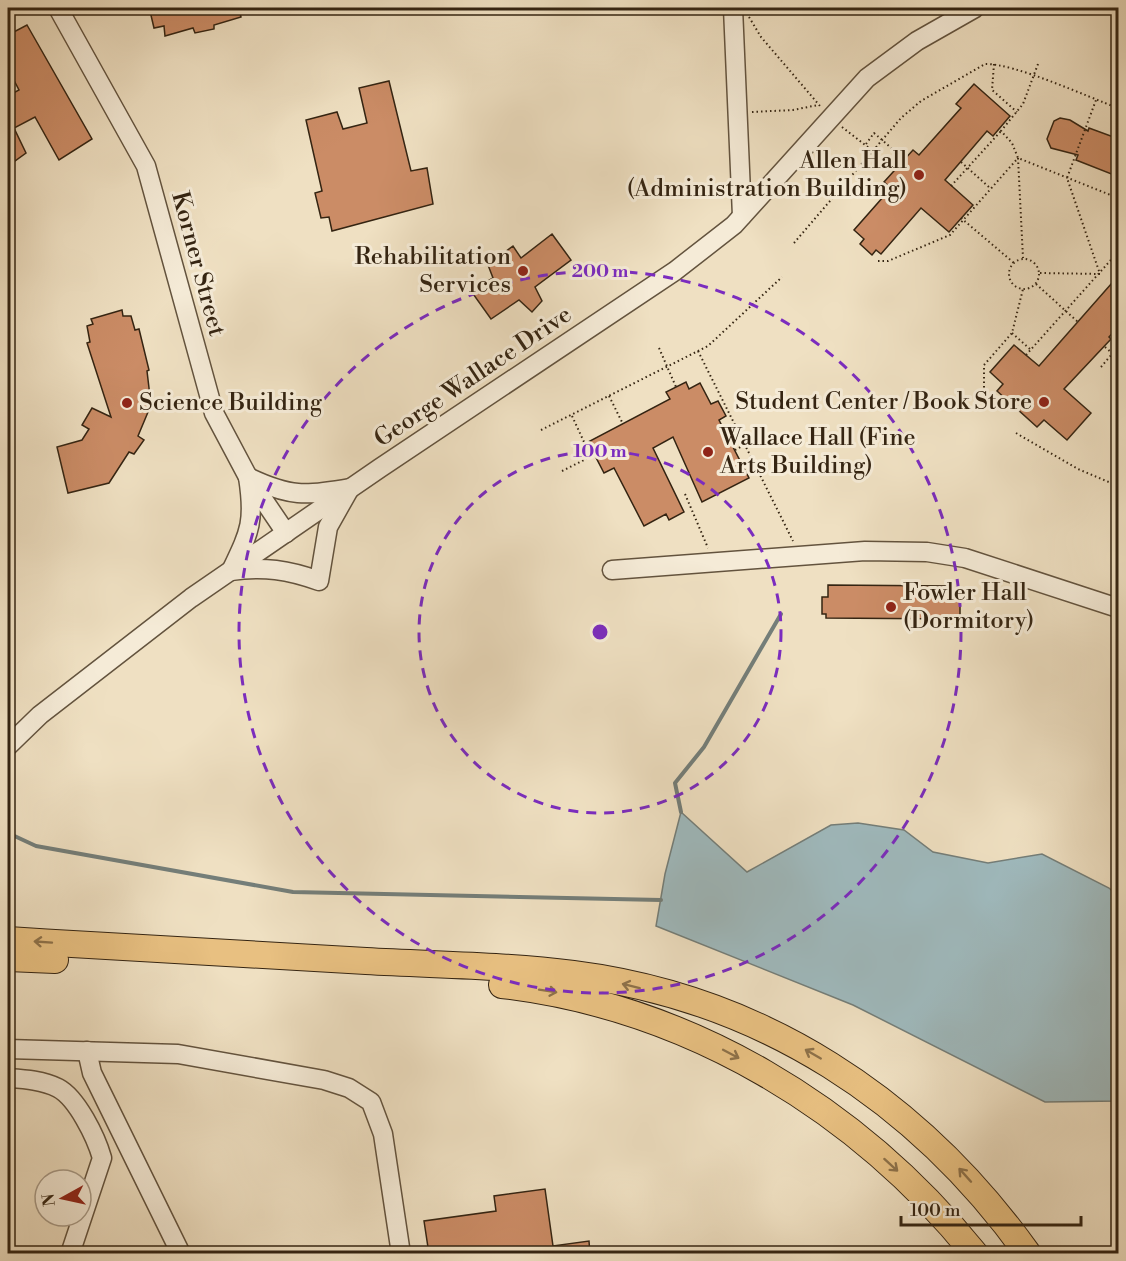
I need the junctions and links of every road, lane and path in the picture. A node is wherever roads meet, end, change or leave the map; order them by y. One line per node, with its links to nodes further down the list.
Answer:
1 (58, 8): 63 (street, Korner Street)
2 (733, 8): 12 (street)
3 (744, 8): 10 (path)
4 (975, 8): 10 (street, George Wallace Drive)
5 (994, 64): 7 (path); 11 (path); 16 (path)
6 (1038, 64): 7 (path)
7 (1034, 76): 8 (path); 11 (path)
8 (1096, 100): 9 (path); 24 (path)
9 (1119, 108)
10 (825, 111): 12 (path); 17 (path); 28 (street, George Wallace Drive)
11 (1017, 112): 14 (path)
12 (738, 113): 28 (street)
13 (1119, 130): 15 (path)
14 (1001, 131): 19 (path); 23 (path)
15 (1115, 138)
16 (882, 140): 17 (path); 18 (path); 20 (path)
17 (866, 144): 18 (path)
18 (874, 150): 22 (path); 30 (path)
19 (1018, 158): 24 (path); 26 (path); 32 (path)
20 (904, 159)
21 (961, 162): 23 (path)
22 (896, 168)
23 (968, 168): 25 (path); 26 (path)
24 (1067, 178): 27 (path); 36 (path)
25 (951, 186)
26 (991, 189): 29 (path)
27 (1119, 198)
28 (742, 216): 65 (street, George Wallace Drive)
29 (962, 219): 33 (path); 34 (path)
30 (794, 243)
31 (1119, 252): 36 (path)
32 (1023, 258): 34 (path); 35 (path)
33 (878, 261)
34 (1014, 263): 39 (path)
35 (1040, 273): 36 (path); 38 (path)
36 (1100, 274): 40 (path)
37 (782, 277): 47 (path)
38 (1036, 284): 39 (path); 40 (path)
39 (1023, 290): 42 (path)
40 (1066, 311): 41 (path); 46 (path)
41 (1078, 322)
42 (1012, 333): 46 (path); 55 (path)
43 (1105, 347): 48 (path)
44 (1119, 347): 48 (path)
45 (659, 348): 51 (path)
46 (1031, 350): 49 (path)
47 (698, 351): 51 (path); 60 (path)
48 (1113, 354): 50 (path); 52 (path)
49 (1026, 355)
50 (1119, 357)
51 (667, 367): 53 (path); 54 (path)
52 (1101, 367)
53 (676, 387)
54 (609, 396): 56 (path); 57 (path)
55 (984, 410)
56 (572, 415): 58 (path); 62 (path)
57 (622, 424)
58 (541, 430)
59 (1016, 433): 64 (path)
60 (744, 445): 61 (path); 68 (path)
61 (735, 450)
62 (562, 471)
63 (248, 477): 65 (street); 67 (street, Korner Street); 71 (street)
64 (1118, 486)
65 (351, 488): 67 (street, George Wallace Drive); 71 (street)
66 (685, 494): 69 (path)
67 (286, 533): 71 (street, George Wallace Drive)
68 (804, 556): 69 (street); 72 (street)
69 (713, 562): 70 (street)
70 (612, 570)
71 (231, 571): 73 (street, George Wallace Drive)
72 (1119, 608)
73 (8, 746)
74 (8, 940): 83 (highway, one-way to 74)
75 (8, 958): 82 (highway, one-way to 82)
76 (8, 1049): 77 (street)
77 (87, 1051): 80 (street); 81 (street)
78 (8, 1078): 79 (street)
79 (70, 1254)
80 (181, 1254)
81 (401, 1254)
82 (975, 1254)
83 (1028, 1254)

